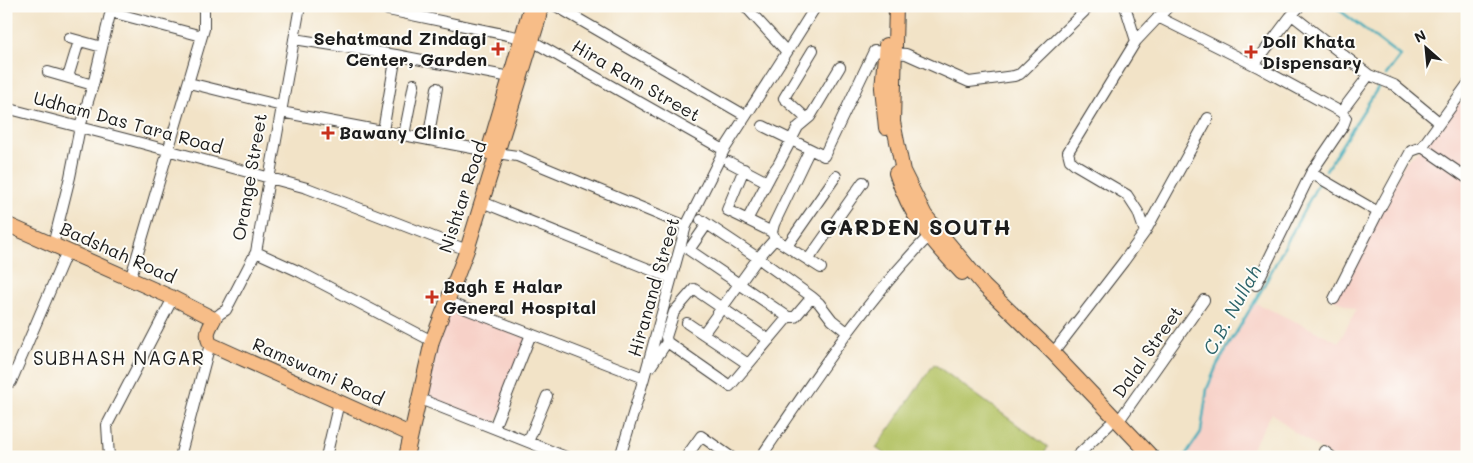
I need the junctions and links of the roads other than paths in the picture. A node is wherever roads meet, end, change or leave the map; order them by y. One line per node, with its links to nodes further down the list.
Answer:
1 (204, 6): 18 (street)
2 (300, 6): 19 (street, Orange Street)
3 (531, 6): 20 (main road, Nishtar Road)
4 (541, 6): 20 (main road, Nishtar Road)
5 (556, 6): 41 (street)
6 (745, 6): 24 (street)
7 (816, 6): 24 (street, Hiranand Street)
8 (887, 6): 25 (main road)
9 (896, 6): 25 (main road)
10 (1090, 6): 25 (street)
11 (1125, 6): 21 (street)
12 (1169, 6): 17 (street)
13 (1300, 6): 16 (street)
14 (111, 9): 18 (street); 22 (street)
15 (388, 10): 20 (street, Hira Ram Street)
16 (1292, 15): 27 (street); 30 (street)
17 (1158, 17): 21 (street); 27 (street)
18 (202, 36): 33 (street)
19 (294, 39): 26 (street); 39 (street, Orange Street)
20 (527, 40): 32 (main road, Nishtar Road); 54 (street, Hira Ram Street); 55 (main road, Nishtar Road)
21 (1136, 41): 69 (street)
22 (102, 48): 31 (street); 35 (street)
23 (813, 50): 43 (street)
24 (788, 52): 41 (street, Hiranand Street)
25 (890, 52): 52 (street); 71 (main road); 100 (main road)
26 (396, 55): 32 (street); 47 (street)
27 (1254, 65): 40 (street)
28 (840, 67): 43 (street)
29 (48, 72): 31 (street)
30 (1369, 75): 40 (street); 44 (street)
31 (68, 77): 35 (street)
32 (510, 77): 55 (main road, Nishtar Road)
33 (188, 83): 39 (street); 53 (street)
34 (414, 84): 48 (street)
35 (93, 85): 46 (street)
36 (1467, 85): 44 (street)
37 (437, 88): 49 (street)
38 (6, 108): 46 (street, Udham Das Tara Road)
39 (282, 109): 47 (street); 60 (street, Orange Street)
40 (1341, 112): 58 (street)
41 (746, 116): 54 (street, Hiranand Street)
42 (1208, 118): 69 (street)
43 (808, 119): 50 (street)
44 (1439, 122): 51 (street)
45 (763, 126): 50 (street)
46 (80, 127): 53 (street, Udham Das Tara Road); 72 (street)
47 (383, 131): 48 (street)
48 (404, 136): 49 (street)
49 (428, 140): 55 (street)
50 (791, 140): 52 (street); 62 (street)
51 (1422, 147): 61 (street); 65 (street)
52 (810, 149): 70 (street)
53 (168, 150): 60 (street, Udham Das Tara Road); 81 (street)
54 (724, 150): 68 (street, Hiranand Street)
55 (493, 152): 64 (main road, Nishtar Road); 68 (street); 74 (main road, Nishtar Road)
56 (729, 162): 57 (street)
57 (744, 169): 62 (street); 66 (street)
58 (1311, 173): 65 (street); 83 (street)
59 (836, 176): 73 (street)
60 (269, 178): 74 (street, Udham Das Tara Road); 76 (street, Orange Street)
61 (1467, 178)
62 (767, 182): 66 (street)
63 (863, 182): 78 (street)
64 (482, 202): 74 (main road, Nishtar Road); 80 (street)
65 (1378, 212): 86 (street)
66 (747, 220): 70 (street)
67 (6, 224): 72 (main road, Badshah Road)
68 (686, 226): 80 (street, Hiranand Street)
69 (1144, 232): 100 (street)
70 (773, 236): 73 (street); 77 (street)
71 (928, 236): 93 (street); 108 (main road)
72 (53, 245): 75 (main road, Badshah Road)
73 (787, 246): 78 (street)
74 (462, 248): 88 (main road, Nishtar Road); 96 (main road, Nishtar Road)
75 (67, 251): 81 (main road, Badshah Road); 104 (street)
76 (256, 252): 91 (street, Orange Street); 96 (street)
77 (758, 258): 82 (street); 82 (street); 84 (street)
78 (808, 260): 79 (street)
79 (821, 268)
80 (671, 278): 103 (street, Hiranand Street)
81 (130, 280): 85 (main road, Badshah Road)
82 (740, 284): 89 (street); 90 (street)
83 (1256, 284)
84 (812, 297): 90 (street); 93 (street)
85 (173, 298): 91 (main road, Badshah Road); 114 (street)
86 (1334, 299)
87 (1204, 300): 108 (street, Dalal Street)
88 (448, 302): 94 (street); 96 (main road, Nishtar Road)
89 (722, 309): 95 (street); 97 (street); 98 (street)
90 (788, 317): 97 (street)
91 (214, 318): 99 (main road)
92 (687, 323): 95 (street)
93 (847, 332): 113 (street)
94 (531, 334): 103 (street); 109 (street)
95 (704, 334): 101 (street)
96 (429, 340): 106 (main road, Nishtar Road); 110 (main road, Nishtar Road)
97 (769, 340): 101 (street)
98 (667, 342): 101 (street); 102 (street)
99 (210, 344): 107 (main road, Ramswami Road); 116 (street)
100 (1053, 353): 108 (main road)
101 (748, 364)
102 (652, 366)
103 (644, 378): 120 (street, Hiranand Street)
104 (11, 382)
105 (547, 396): 111 (street)
106 (420, 399): 109 (street); 110 (main road, Nishtar Road)
107 (339, 402): 110 (main road, Ramswami Road); 117 (street)
108 (1114, 424): 123 (street, Dalal Street); 124 (main road); 125 (main road)
109 (494, 428): 111 (street)
110 (407, 432): 118 (main road, Nishtar Road); 119 (main road, Nishtar Road)
111 (528, 442): 112 (street)
112 (559, 455)
113 (763, 456)
114 (109, 457)
115 (174, 457): 116 (street)
116 (180, 457)
117 (326, 457)
118 (398, 457)
119 (406, 457)
120 (620, 457)
121 (686, 457): 122 (street)
122 (731, 457)
123 (1076, 457)
124 (1140, 457)
125 (1152, 457)

